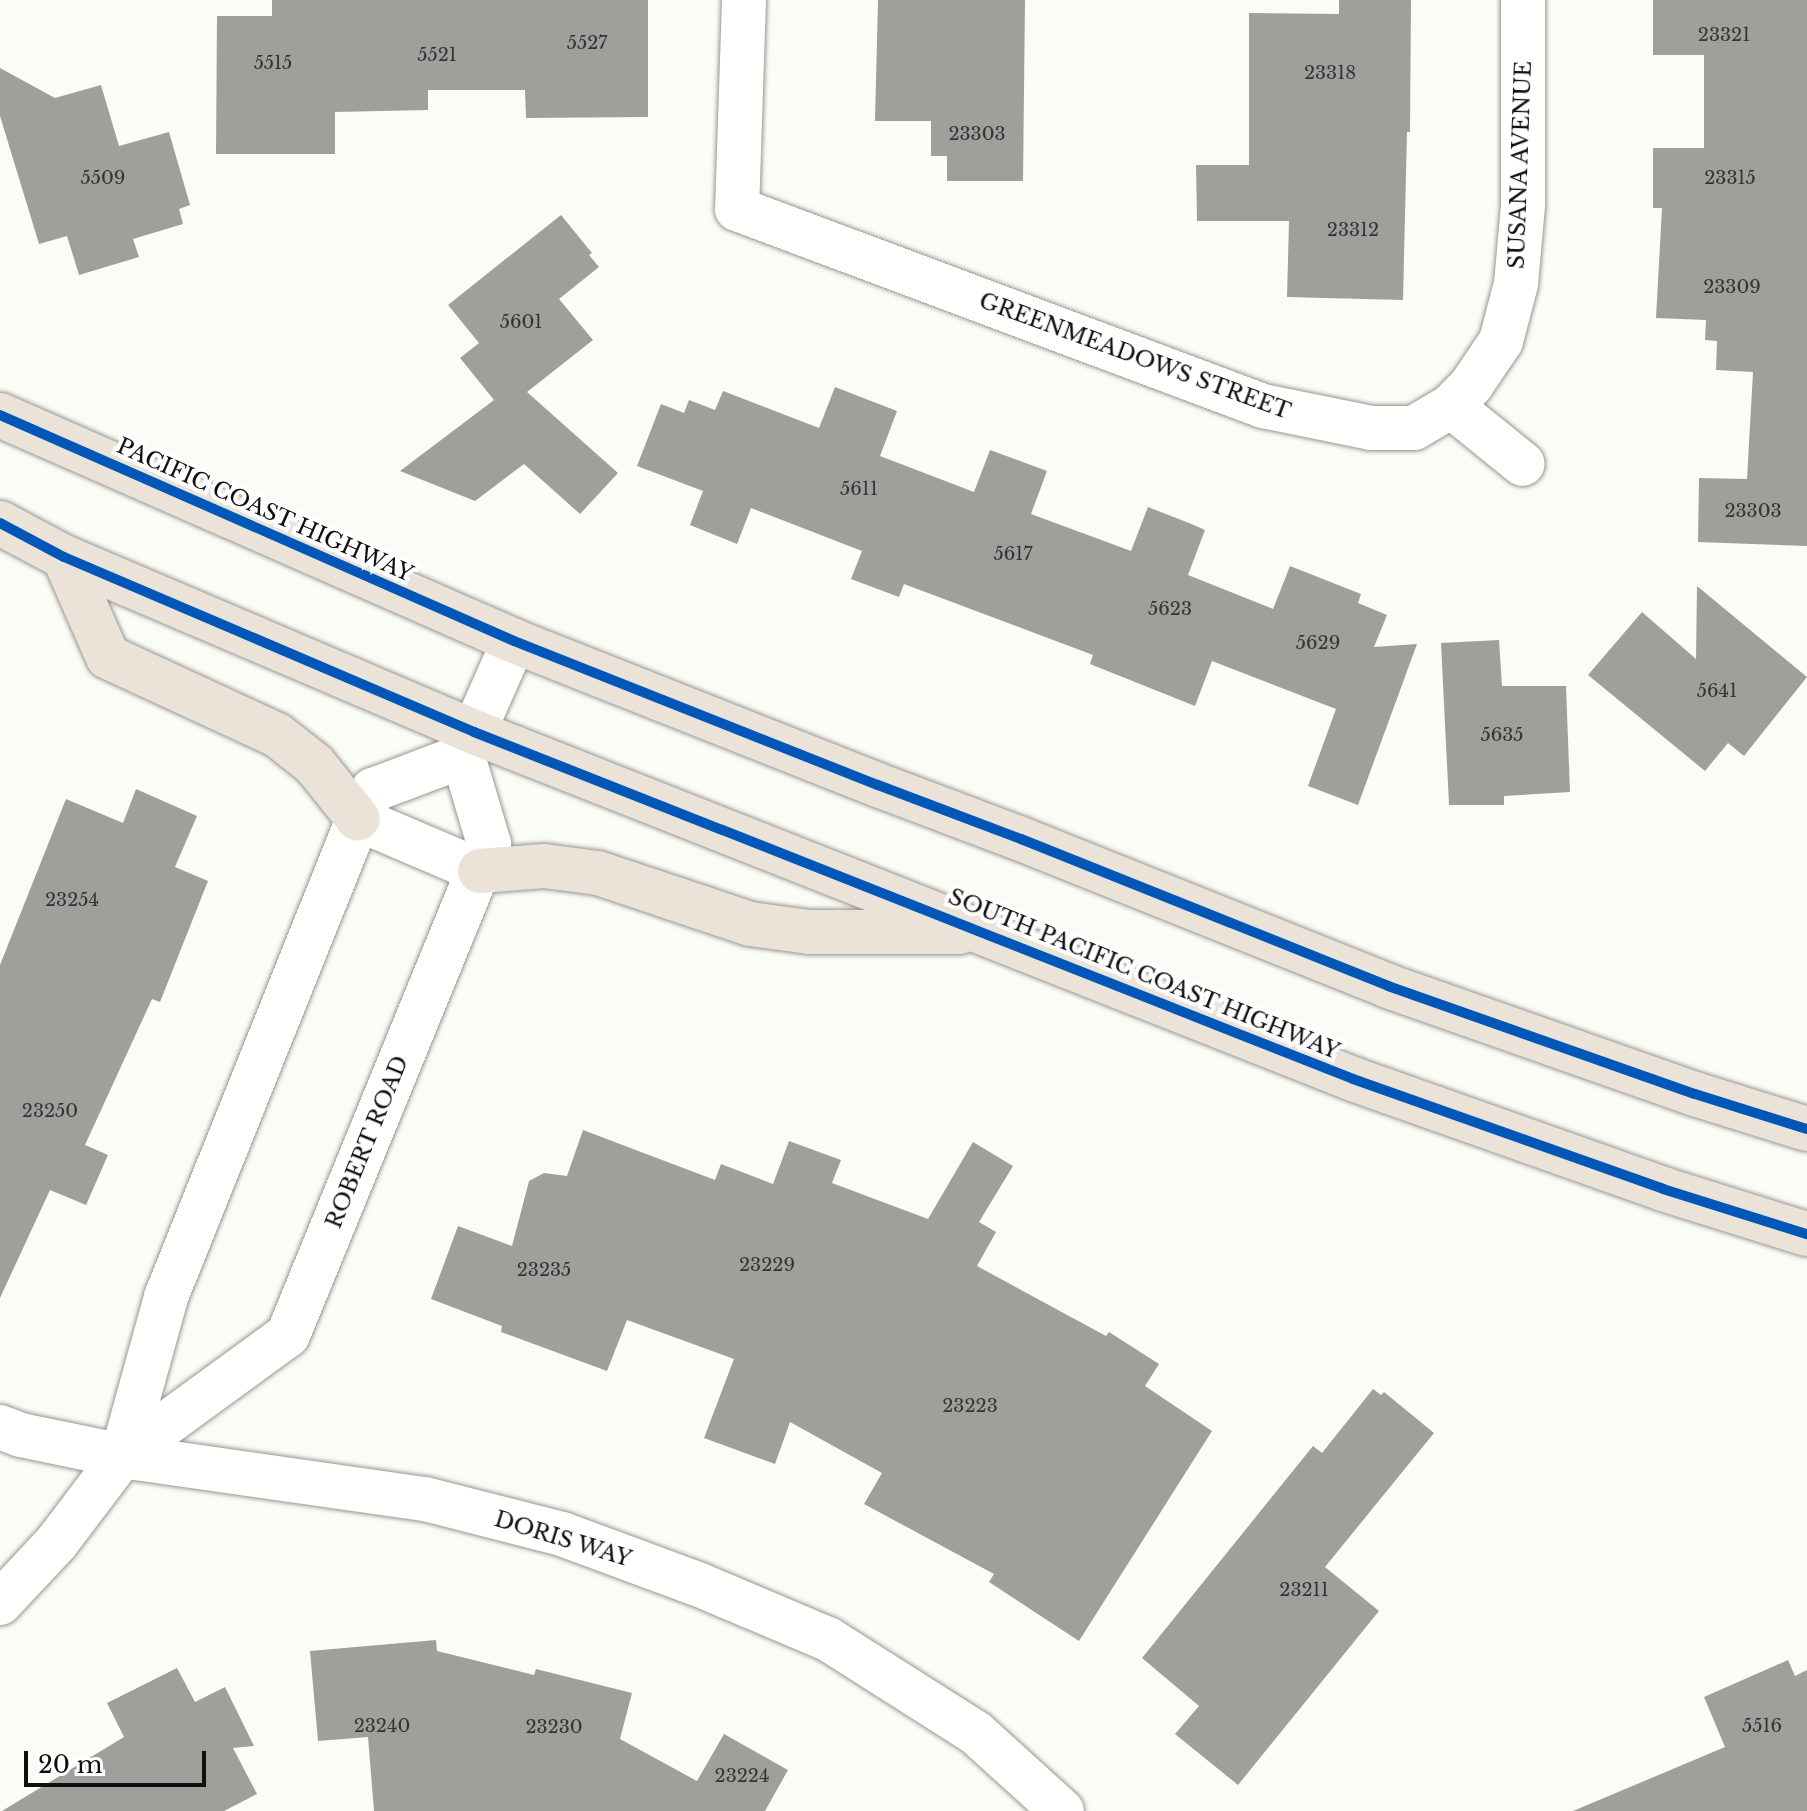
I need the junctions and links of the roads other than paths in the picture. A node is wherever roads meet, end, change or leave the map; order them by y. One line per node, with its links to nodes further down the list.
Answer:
1 (744, 0): 3 (street, GREENMEADOWS STREET)
2 (1523, 0): 3 (street, SUSANA AVENUE)
3 (1451, 406): 5 (street)
4 (0, 415): 8 (highway, PACIFIC COAST HIGHWAY)
5 (1523, 464)
6 (0, 523): 7 (highway)
7 (64, 557): 9 (highway); 10 (highway)
8 (514, 641): 9 (street); 13 (highway)
9 (468, 744): 10 (street, ROBERT ROAD); 11 (street, ROBERT ROAD); 12 (highway, SOUTH PACIFIC COAST HIGHWAY)
10 (358, 819): 11 (street); 16 (street, ROBERT ROAD)
11 (480, 871): 12 (highway); 16 (street, ROBERT ROAD)
12 (985, 932): 14 (highway, SOUTH PACIFIC COAST HIGHWAY)
13 (1807, 1129)
14 (1807, 1234)
15 (0, 1427): 16 (street, DORIS WAY)
16 (122, 1456): 17 (street, ROBERT ROAD); 18 (street, DORIS WAY)
17 (0, 1603)
18 (1062, 1811)

